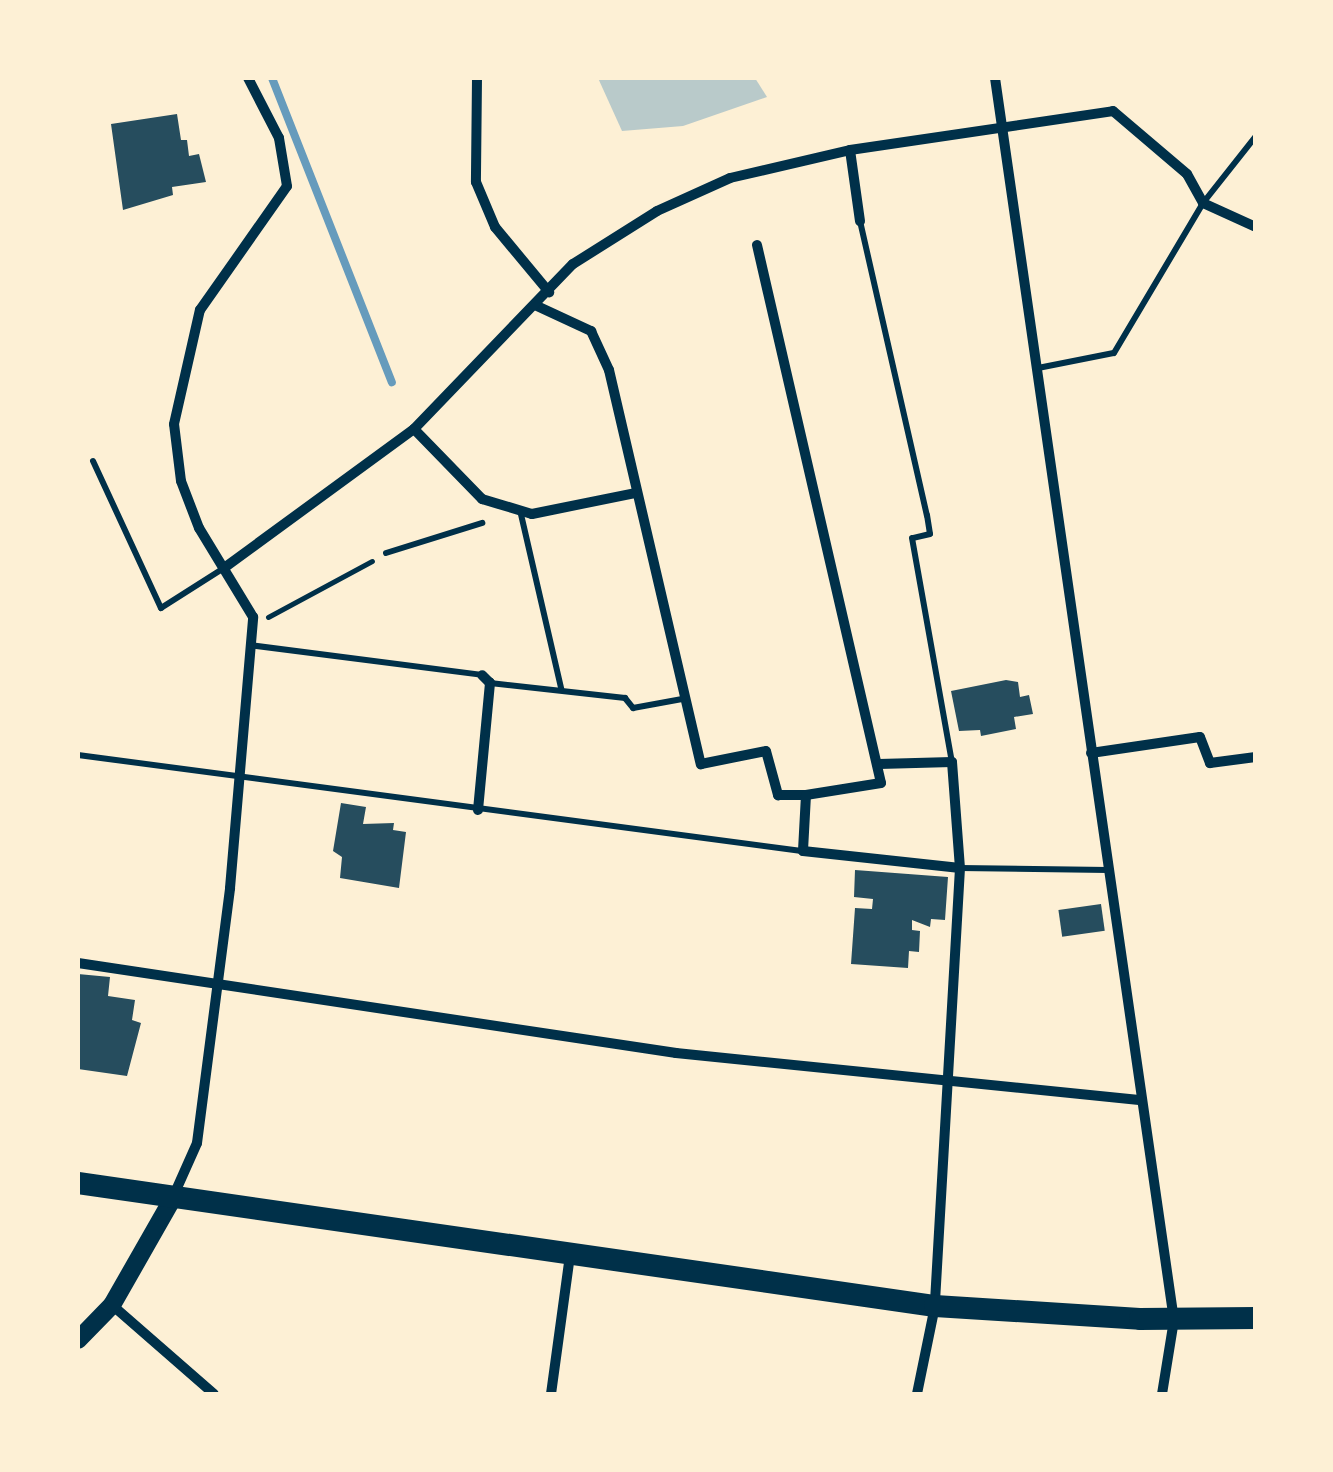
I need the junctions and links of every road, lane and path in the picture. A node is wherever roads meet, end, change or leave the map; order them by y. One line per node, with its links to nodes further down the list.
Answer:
1 (248, 78): 20 (street)
2 (476, 78): 11 (street)
3 (996, 78): 4 (street)
4 (1004, 128): 6 (street); 7 (street); 13 (street)
5 (1256, 136): 7 (lane)
6 (850, 150): 8 (street); 11 (street)
7 (1203, 203): 9 (street); 13 (lane)
8 (860, 222): 29 (lane)
9 (1256, 227)
10 (756, 245): 30 (street)
11 (549, 292): 12 (street)
12 (538, 306): 14 (street); 16 (street)
13 (1036, 368): 26 (street)
14 (414, 428): 17 (street); 20 (street)
15 (93, 461): 20 (lane)
16 (635, 493): 17 (street); 25 (street)
17 (520, 510): 24 (lane)
18 (482, 523): 19 (lane)
19 (386, 553): 21 (path)
20 (224, 568): 21 (street)
21 (252, 626): 22 (street)
22 (248, 645): 23 (lane); 31 (street)
23 (486, 679): 24 (lane); 33 (street)
24 (561, 688): 25 (lane)
25 (682, 699): 32 (street)
26 (1092, 754): 28 (street); 36 (street)
27 (78, 755): 31 (lane)
28 (1256, 757)
29 (952, 762): 30 (street); 35 (street)
30 (879, 764): 32 (street)
31 (236, 778): 33 (lane); 38 (street)
32 (806, 795): 34 (street)
33 (478, 810): 34 (lane)
34 (803, 851): 35 (street)
35 (960, 868): 36 (lane); 39 (street)
36 (1108, 870): 40 (street)
37 (78, 963): 38 (street)
38 (218, 983): 39 (street); 42 (street)
39 (951, 1080): 40 (street); 45 (street)
40 (1142, 1100): 47 (street)
41 (78, 1183): 42 (highway)
42 (172, 1198): 43 (highway); 44 (street)
43 (570, 1255): 45 (highway); 50 (street)
44 (112, 1305): 48 (street); 49 (street)
45 (934, 1306): 47 (highway); 51 (street)
46 (1256, 1318): 47 (highway)
47 (1174, 1320): 52 (street)
48 (78, 1340)
49 (214, 1394)
50 (551, 1394)
51 (918, 1394)
52 (1162, 1394)

